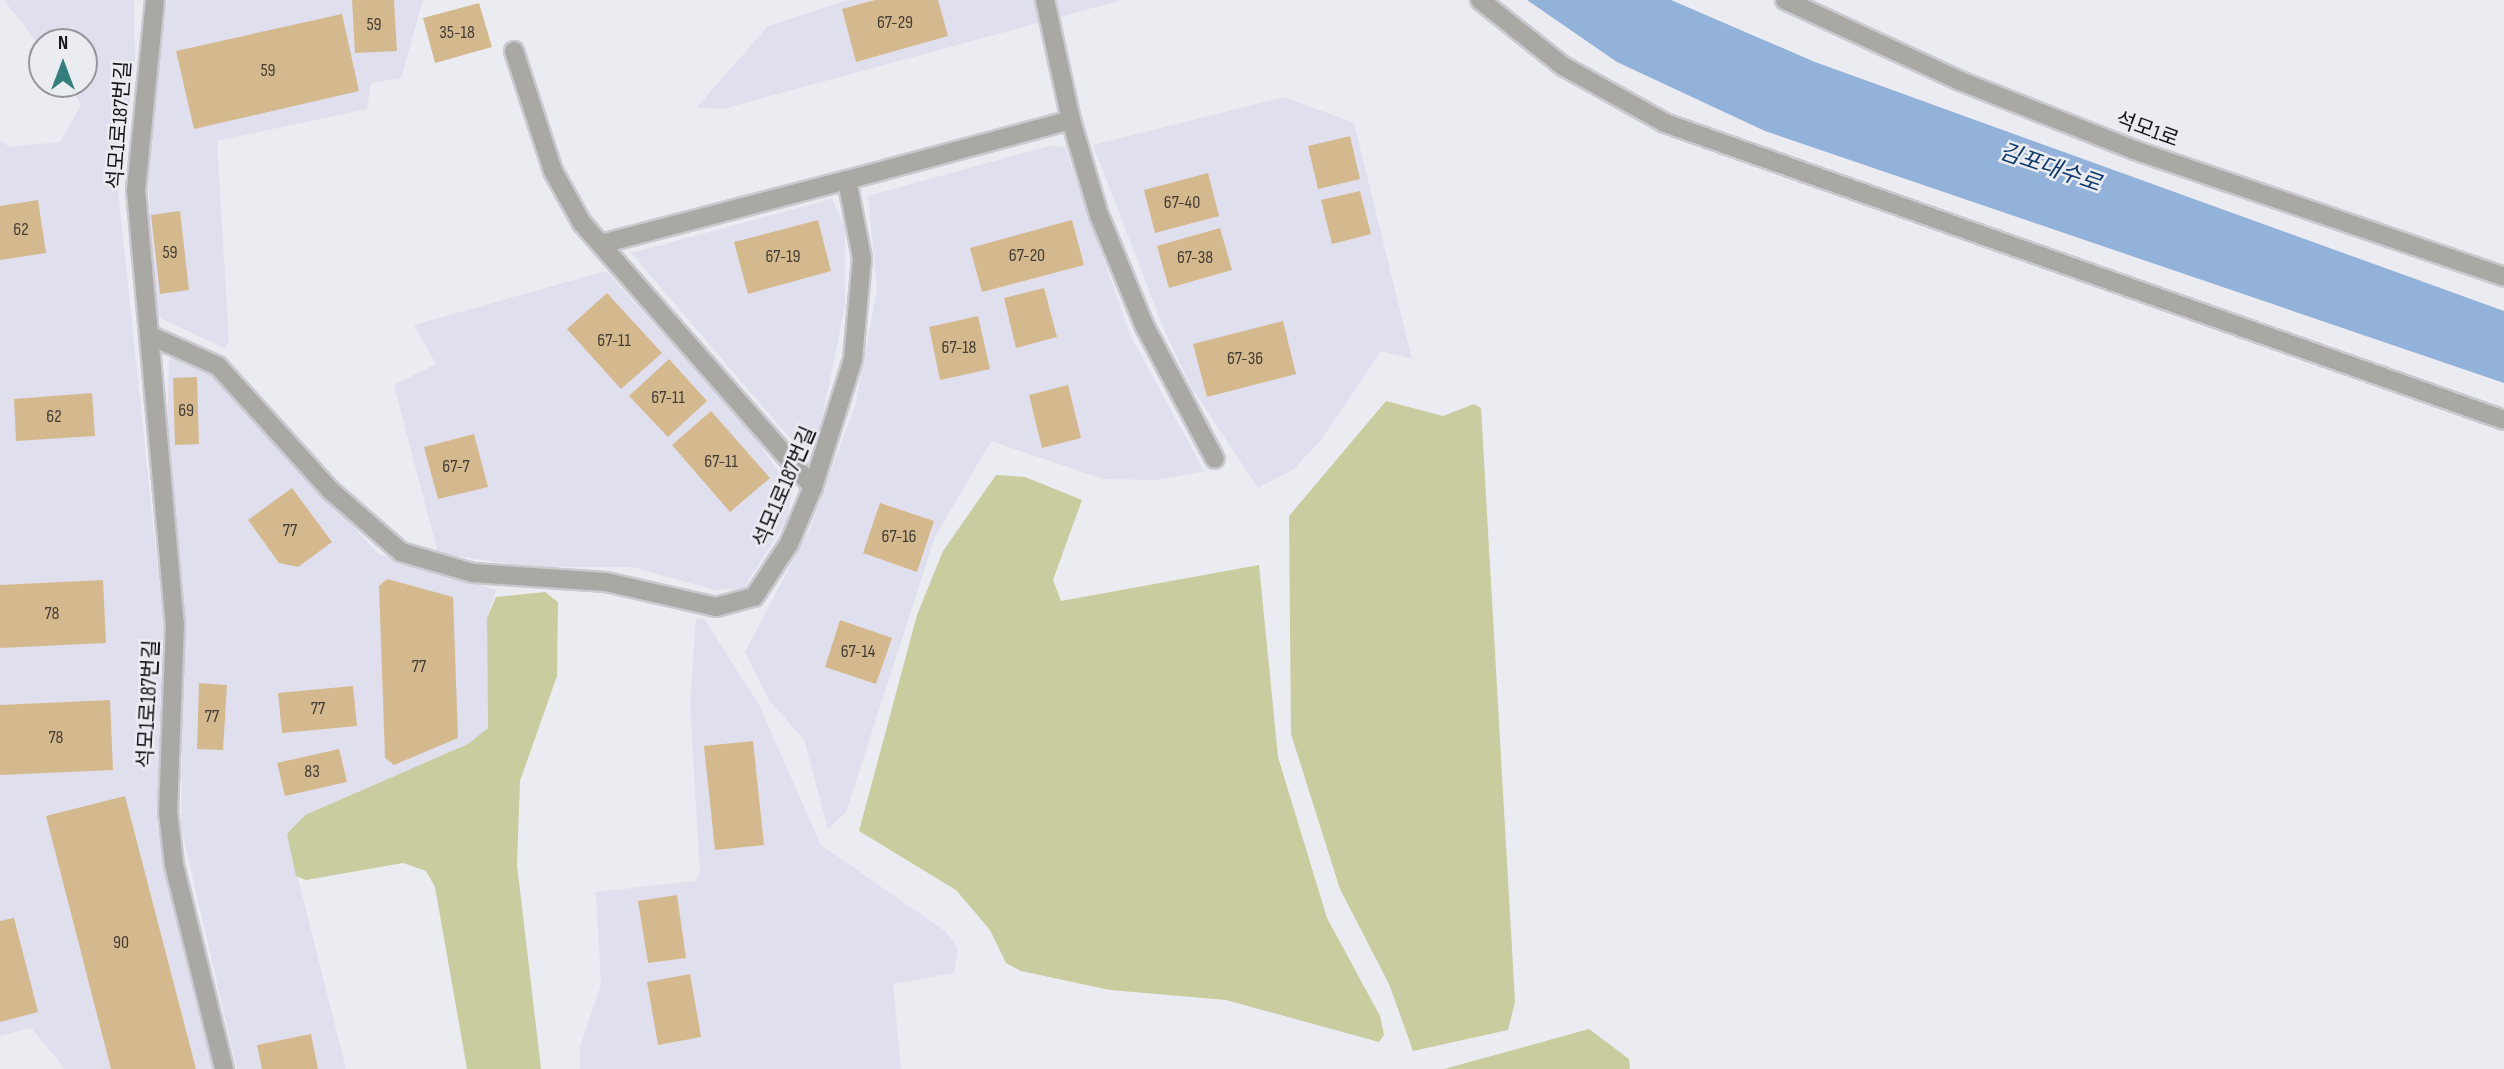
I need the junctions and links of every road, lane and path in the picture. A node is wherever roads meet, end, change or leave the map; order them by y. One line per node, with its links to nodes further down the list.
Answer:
1 (155, 0): 10 (lane, 석모1로187번길)
2 (1045, 0): 6 (lane)
3 (1480, 0): 11 (lane)
4 (1785, 0): 9 (lane, 석모1로)
5 (514, 51): 8 (lane)
6 (1071, 120): 7 (lane); 12 (lane)
7 (847, 180): 8 (lane); 13 (lane, 석모1로187번길)
8 (601, 244): 13 (lane)
9 (2504, 277)
10 (151, 336): 13 (lane, 석모1로187번길); 14 (lane, 석모1로187번길)
11 (2504, 420)
12 (1215, 459)
13 (813, 487)
14 (224, 1069)

